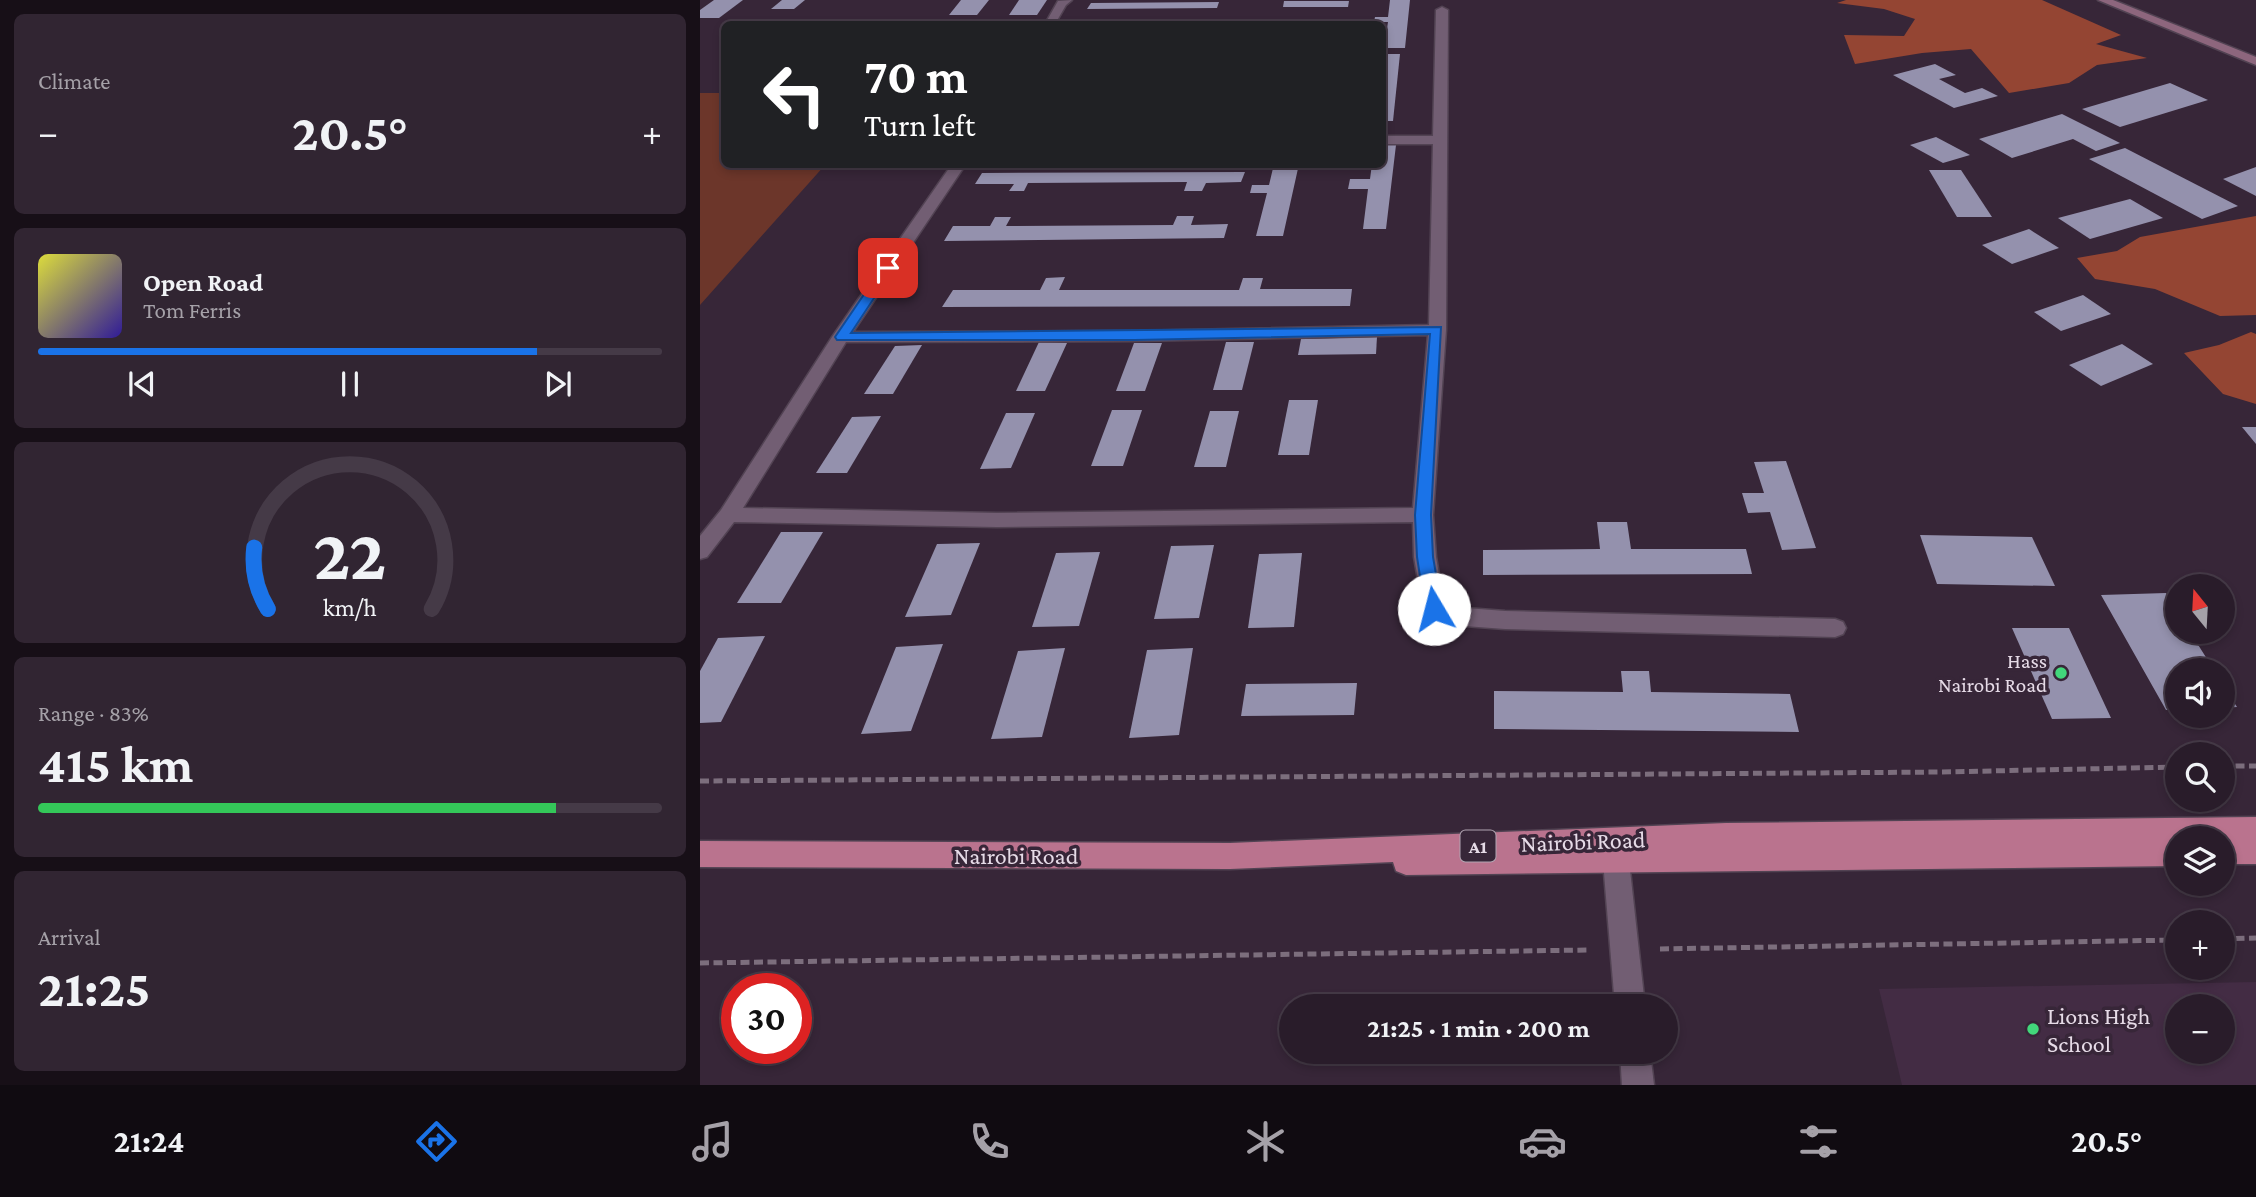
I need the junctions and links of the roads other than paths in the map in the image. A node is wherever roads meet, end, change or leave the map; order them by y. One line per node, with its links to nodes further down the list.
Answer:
1 (1067, 0): 4 (street)
2 (2103, 0): 5 (main road)
3 (1443, 10): 6 (street)
4 (1052, 21)
5 (2256, 61)
6 (1439, 140): 7 (street); 9 (street)
7 (1386, 141)
8 (956, 168): 10 (street)
9 (1437, 330): 10 (street); 12 (street)
10 (841, 337): 11 (street)
11 (728, 515): 12 (street); 13 (street)
12 (1423, 515): 14 (street)
13 (700, 551)
14 (1835, 628)
15 (2256, 829): 19 (highway, Nairobi Road / A1)
16 (2235, 852): 17 (highway)
17 (2256, 852)
18 (2165, 853): 20 (highway, Nairobi Road / A1)
19 (700, 854)
20 (1616, 862): 21 (highway, Nairobi Road / A1); 22 (street)
21 (700, 867)
22 (1629, 994)
23 (1636, 1064): 24 (street)
24 (1638, 1085)

